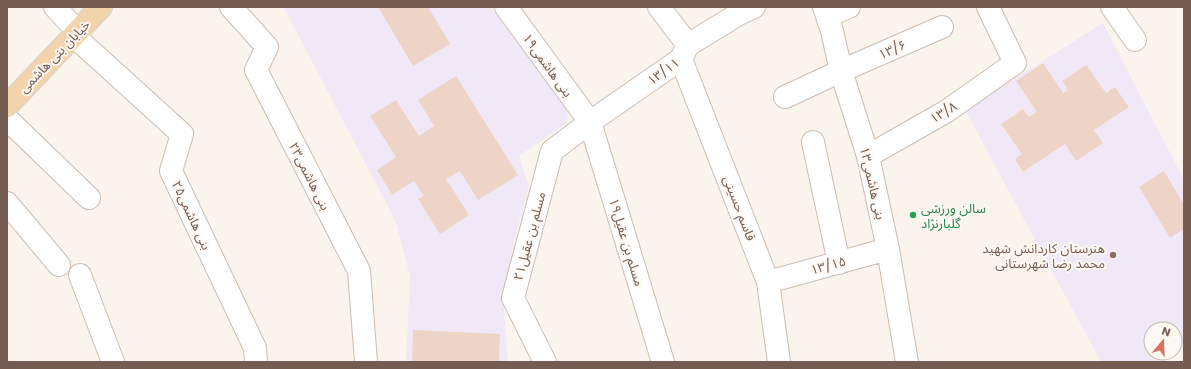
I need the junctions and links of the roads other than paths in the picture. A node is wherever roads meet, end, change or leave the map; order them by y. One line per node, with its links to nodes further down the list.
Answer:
1 (55, 7): 12 (street)
2 (101, 7): 12 (main road, خیابان بنی هاشمی)
3 (231, 7): 31 (street, بنی هاشمی۲۳)
4 (506, 7): 19 (street, بنی هاشمی۱۹)
5 (660, 7): 14 (street, قاسم حسینی)
6 (849, 7): 10 (street)
7 (988, 7): 21 (street, ۱۳/۸)
8 (1112, 7): 13 (street)
9 (742, 10): 14 (street, ۱۳/۱۱)
10 (826, 12): 15 (street, بنی هاشمی۱۳)
11 (942, 27): 15 (street, ۱۳/۶)
12 (76, 34): 16 (main road, خیابان بنی هاشمی); 30 (street, بنی هاشمی۲۵)
13 (1135, 40)
14 (684, 52): 19 (street, ۱۳/۱۱); 28 (street, قاسم حسینی)
15 (841, 71): 17 (street, ۱۳/۶); 21 (street, بنی هاشمی۱۳)
16 (10, 96)
17 (785, 97)
18 (7, 118): 22 (street)
19 (590, 122): 32 (street, مسلم بن عقیل۲۱); 33 (street, مسلم بن عقیل۱۹)
20 (813, 142): 25 (street)
21 (868, 156): 24 (street, بنی هاشمی۱۳)
22 (89, 198)
23 (7, 203): 26 (street)
24 (888, 250): 25 (street, ۱۳/۱۵); 35 (street, بنی هاشمی۱۳)
25 (839, 262): 28 (street, ۱۳/۱۵)
26 (59, 266)
27 (80, 275): 29 (street)
28 (768, 282): 34 (street, قاسم حسینی)
29 (113, 362)
30 (256, 362)
31 (366, 362)
32 (545, 362)
33 (663, 362)
34 (779, 362)
35 (907, 362)

